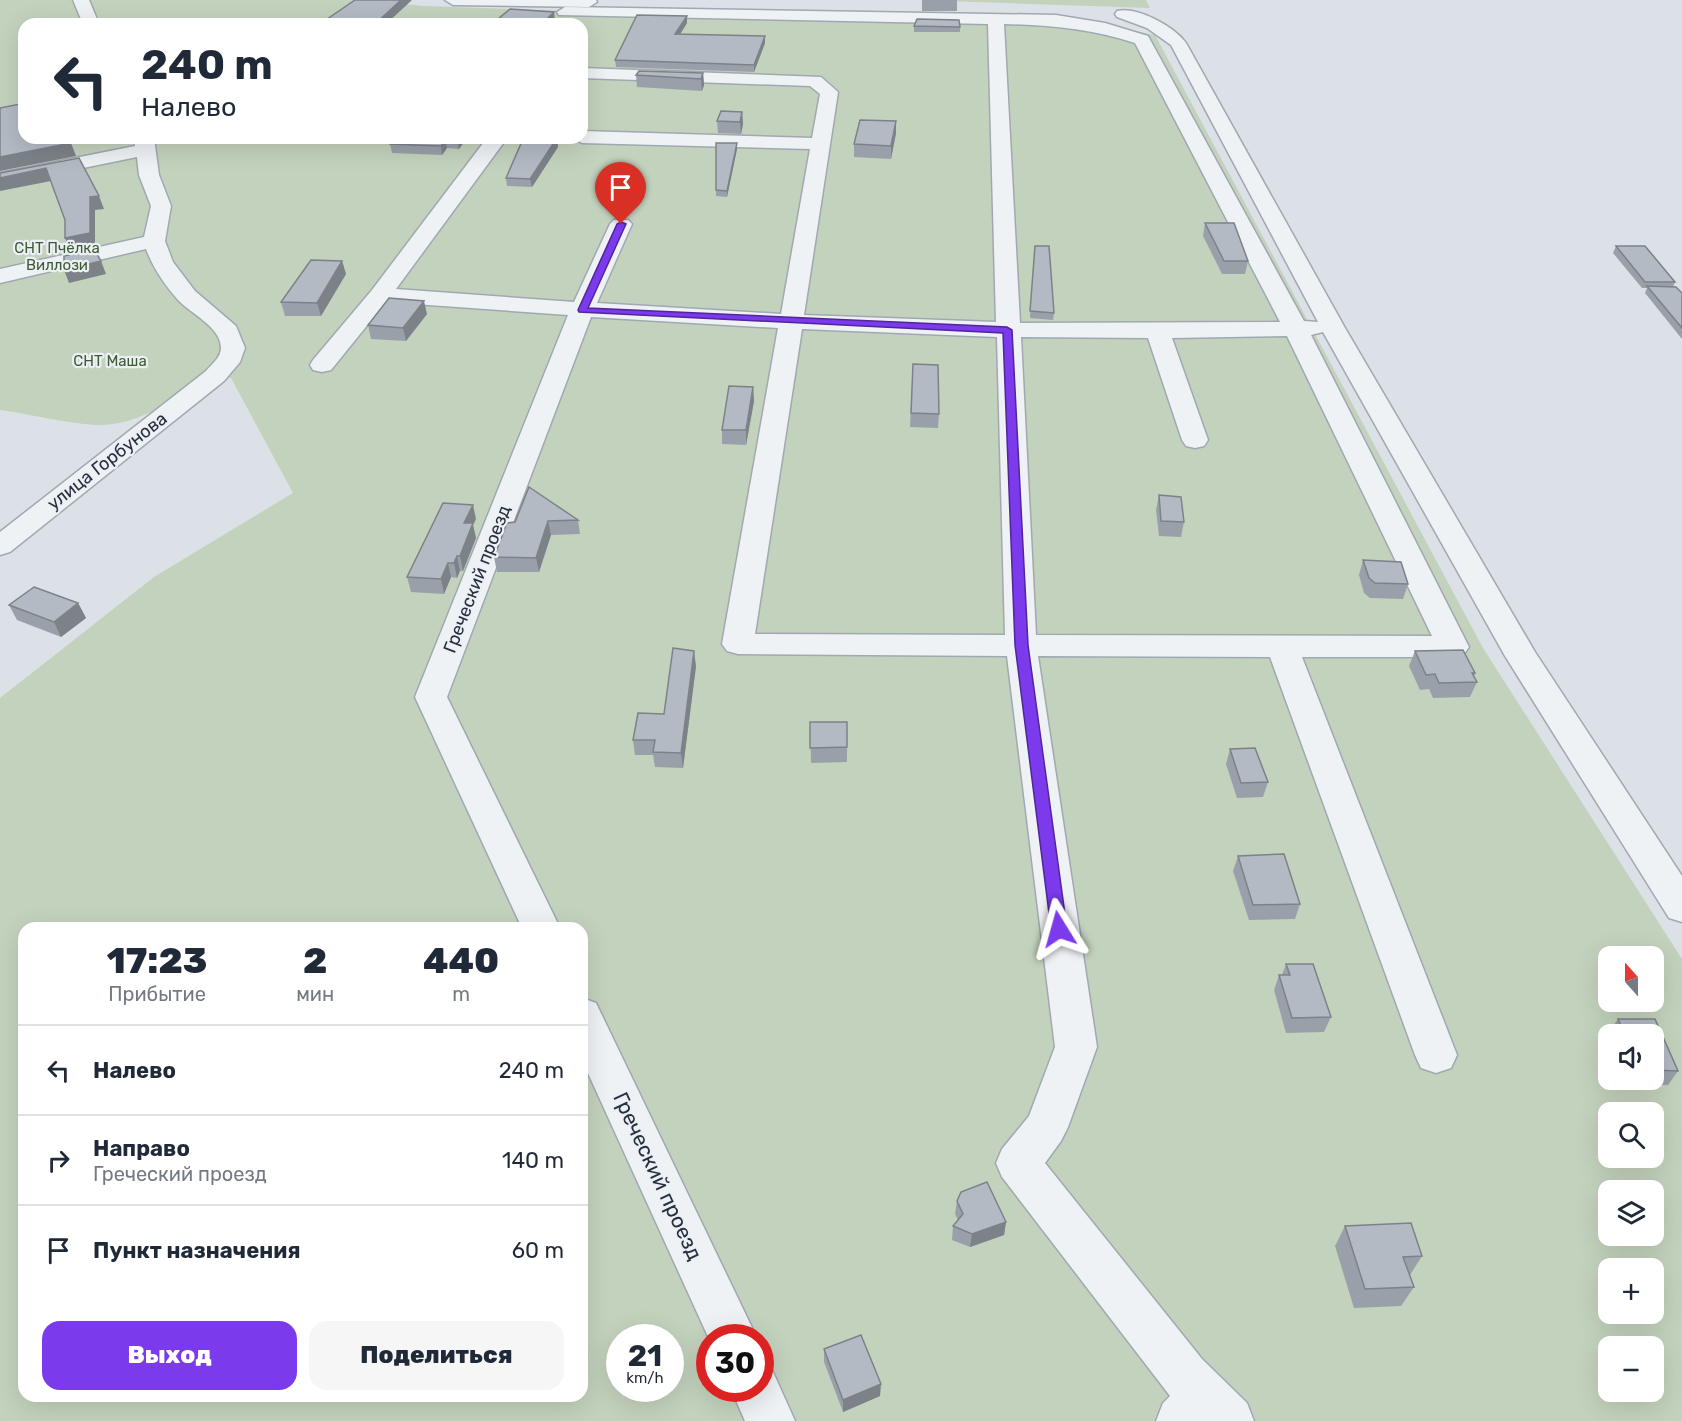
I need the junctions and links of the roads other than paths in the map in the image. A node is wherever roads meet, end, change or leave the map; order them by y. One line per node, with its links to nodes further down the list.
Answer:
1 (81, 0): 5 (street)
2 (453, 0): 4 (street)
3 (635, 1): 4 (street); 19 (street)
4 (566, 13): 6 (street)
5 (88, 18)
6 (996, 19): 20 (street); 21 (street)
7 (588, 73): 11 (street)
8 (588, 137): 11 (street)
9 (145, 144): 12 (street); 14 (street)
10 (493, 144): 16 (street)
11 (821, 144): 18 (street)
12 (0, 179)
13 (621, 224): 17 (street, Греческий проезд)
14 (154, 241): 15 (street); 25 (street, улица Горбунова)
15 (0, 276)
16 (380, 296): 17 (street); 23 (street)
17 (582, 310): 18 (street); 29 (street, Греческий проезд)
18 (792, 320): 21 (street); 26 (street)
19 (1333, 328): 20 (street); 28 (street)
20 (1296, 329): 22 (street); 27 (street)
21 (1007, 330): 22 (street); 26 (street)
22 (1157, 330): 24 (street)
23 (322, 365)
24 (1195, 440)
25 (0, 546)
26 (1022, 645): 27 (street); 34 (street)
27 (1282, 646): 31 (street)
28 (1682, 907)
29 (538, 922)
30 (588, 1028): 32 (street, Греческий проезд)
31 (1436, 1055)
32 (726, 1324)
33 (762, 1402): 35 (street)
34 (1205, 1413)
35 (770, 1421)

